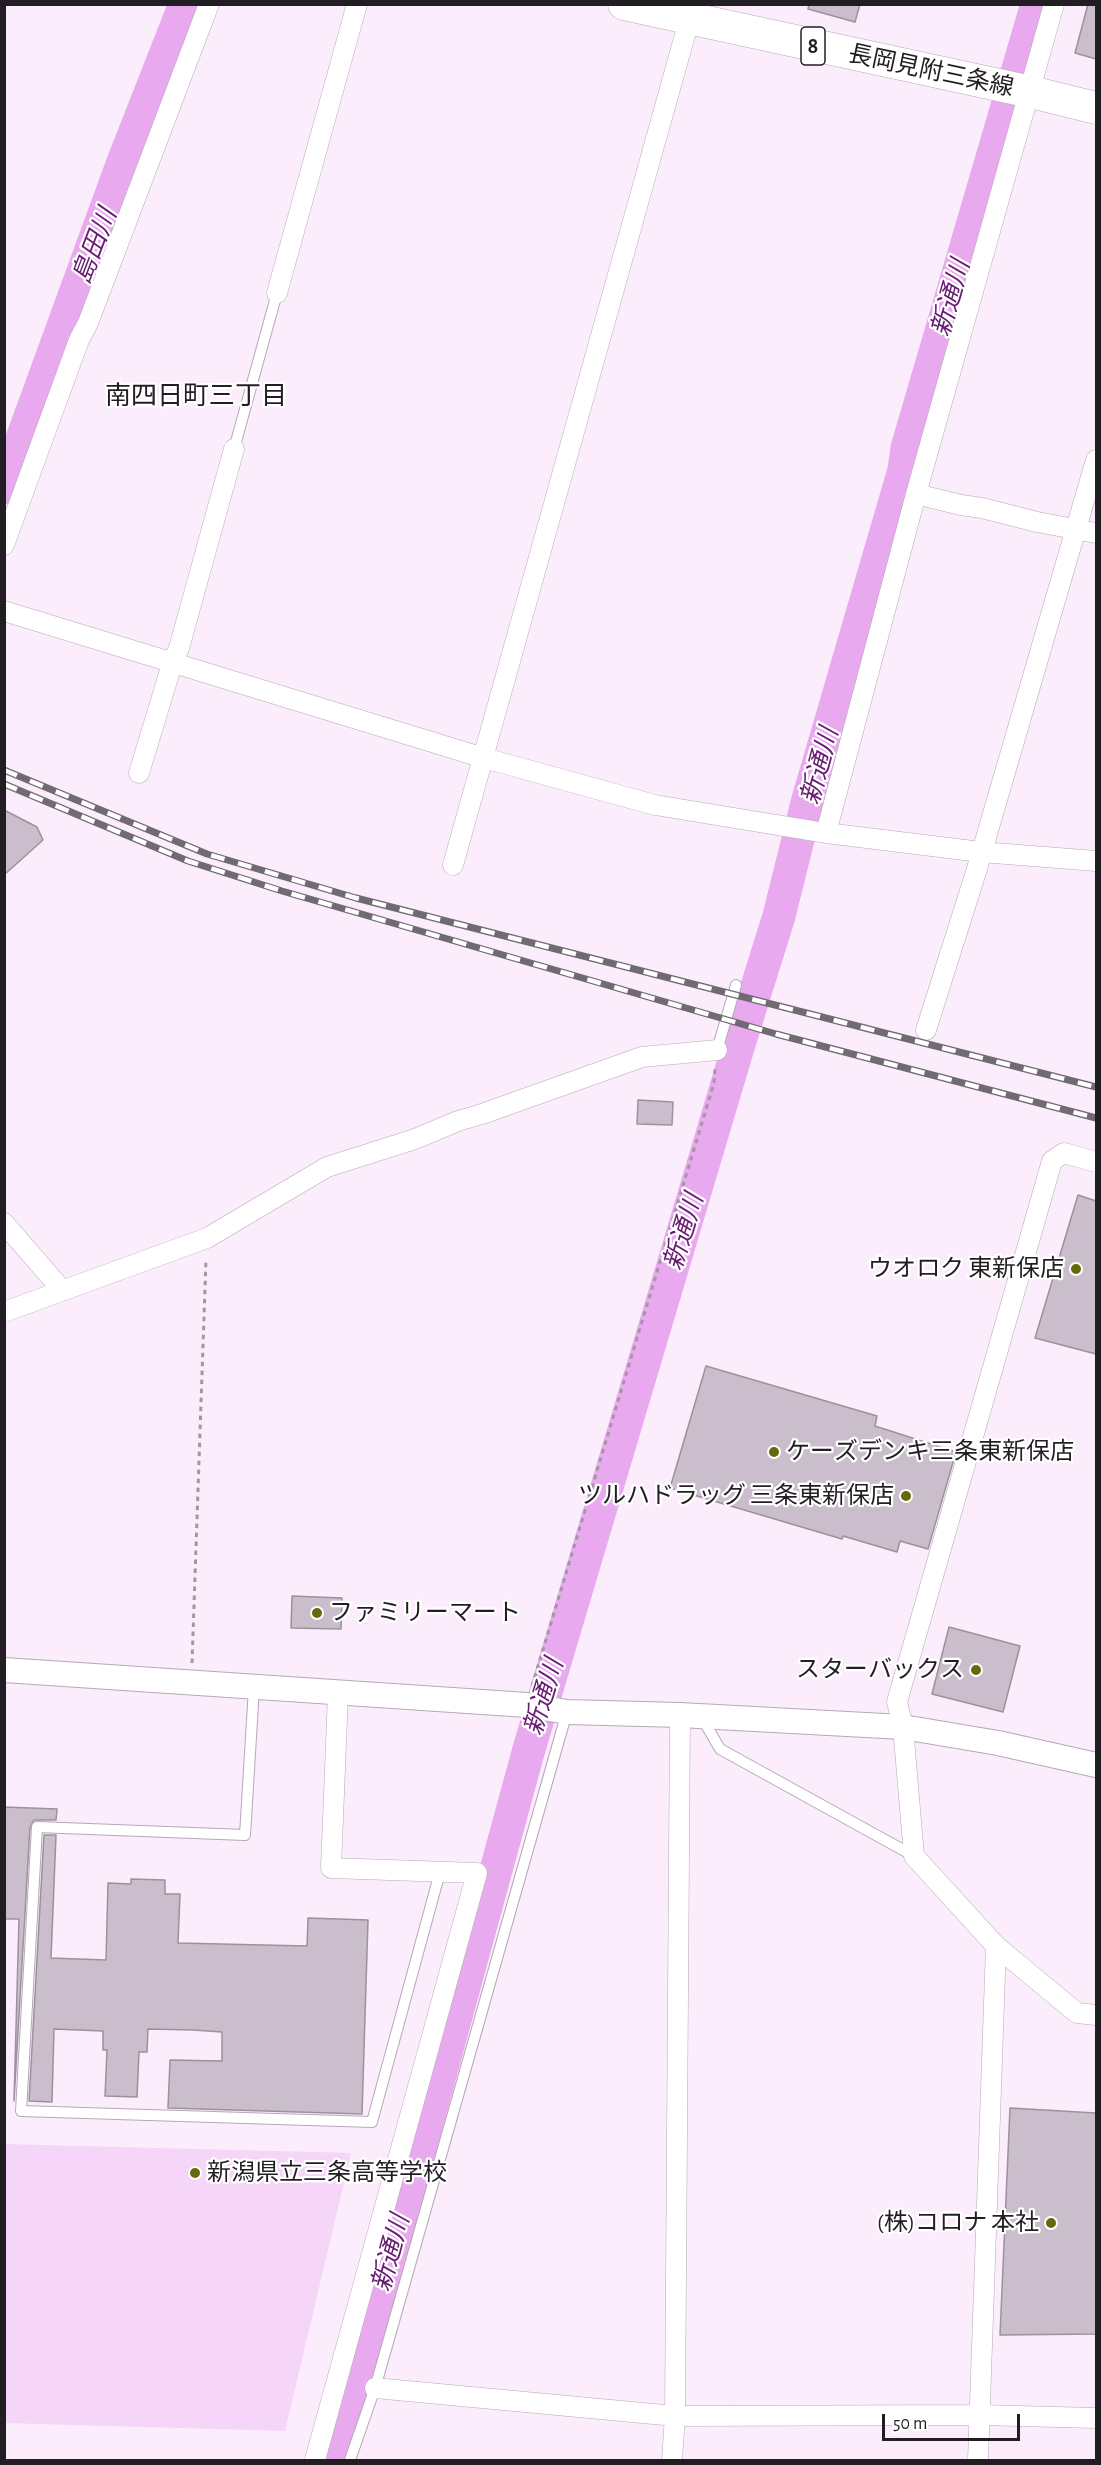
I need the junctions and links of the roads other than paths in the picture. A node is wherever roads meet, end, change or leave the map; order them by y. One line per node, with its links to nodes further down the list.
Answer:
1 (209, 4): 14 (street)
2 (357, 4): 8 (street)
3 (624, 4): 5 (main road, 長岡見附三条線 / 8)
4 (1054, 4): 6 (street)
5 (692, 12): 6 (main road, 長岡見附三条線 / 8); 17 (street)
6 (1019, 90): 7 (main road, 長岡見附三条線 / 8); 11 (street)
7 (1096, 108)
8 (278, 293): 9 (lane)
9 (234, 449): 16 (street)
10 (1096, 460): 12 (street)
11 (916, 494): 12 (street); 19 (street)
12 (1076, 528): 13 (street); 20 (street)
13 (1096, 533)
14 (4, 545)
15 (4, 611): 16 (street)
16 (172, 664): 17 (street); 18 (street)
17 (484, 758): 19 (street); 22 (street)
18 (140, 773)
19 (826, 834): 20 (street)
20 (981, 852): 21 (street); 24 (street)
21 (1096, 861)
22 (453, 865)
23 (736, 985): 25 (lane)
24 (926, 1030)
25 (717, 1050): 28 (street)
26 (1096, 1162): 35 (street)
27 (4, 1223): 28 (street)
28 (62, 1290): 29 (street)
29 (4, 1312)
30 (4, 1670): 31 (street)
31 (254, 1688): 32 (street); 38 (lane)
32 (338, 1694): 33 (street); 38 (street)
33 (545, 1708): 34 (street); 41 (lane)
34 (691, 1716): 35 (street); 37 (lane); 43 (street)
35 (903, 1727): 36 (street); 37 (street)
36 (1096, 1765)
37 (914, 1856): 39 (street)
38 (440, 1872): 45 (street)
39 (996, 1946): 40 (street); 42 (street)
40 (1096, 2015)
41 (375, 2388): 43 (street); 46 (lane)
42 (980, 2415): 43 (street); 44 (street); 48 (street)
43 (675, 2416): 47 (street)
44 (1096, 2418)
45 (315, 2460)
46 (350, 2460)
47 (672, 2460)
48 (978, 2460)

